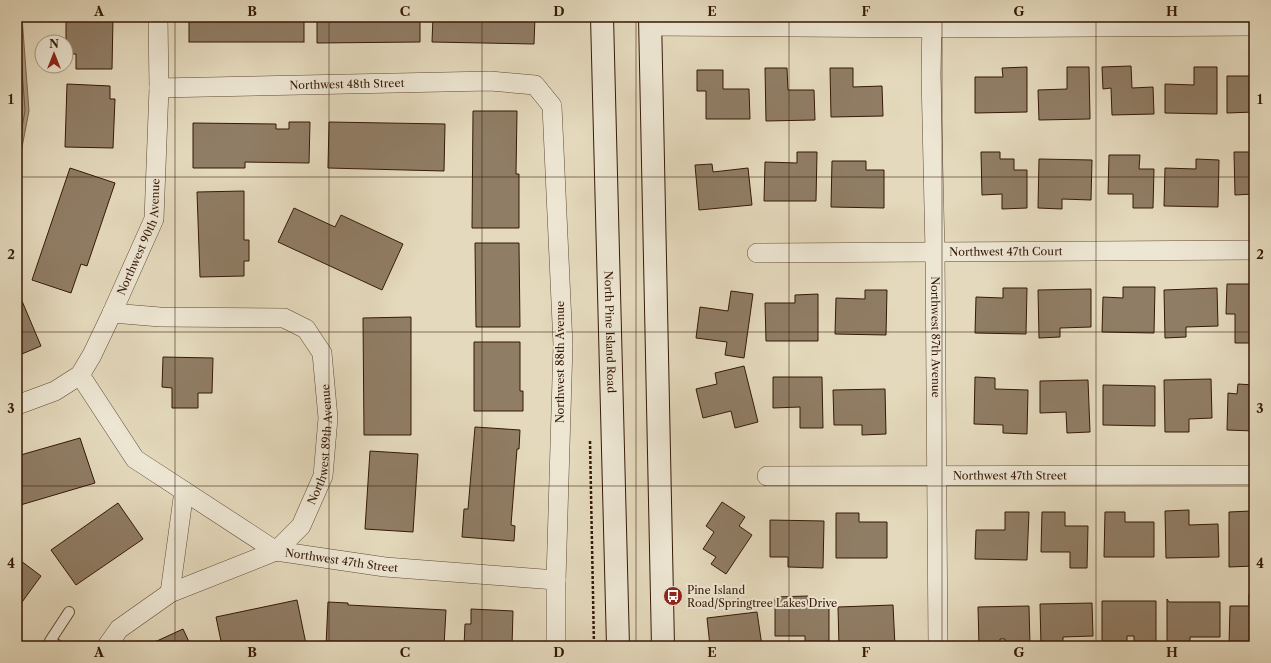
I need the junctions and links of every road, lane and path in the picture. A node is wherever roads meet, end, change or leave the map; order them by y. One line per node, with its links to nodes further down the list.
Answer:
1 (158, 17): 7 (street, Northwest 90th Avenue)
2 (602, 17): 25 (main road, North Pine Island Road)
3 (650, 22): 4 (street); 26 (main road)
4 (932, 23): 5 (street); 9 (street, Northwest 87th Avenue)
5 (1254, 26)
6 (535, 84): 7 (street, Northwest 48th Street); 19 (street, Northwest 88th Avenue)
7 (159, 88): 11 (street, Northwest 90th Avenue)
8 (1254, 250): 9 (street, Northwest 47th Court)
9 (935, 252): 10 (street, Northwest 47th Court); 14 (street, Northwest 87th Avenue)
10 (757, 253)
11 (112, 313): 12 (street, Northwest 90th Avenue); 18 (street, Northwest 89th Avenue)
12 (80, 375): 13 (street, Northwest 90th Avenue); 17 (street, Northwest 47th Street)
13 (17, 405)
14 (936, 475): 15 (street, Northwest 47th Street); 16 (street, Northwest 47th Street); 27 (street, Northwest 87th Avenue)
15 (1254, 475)
16 (767, 476)
17 (184, 491): 18 (street, Northwest 47th Street); 20 (street)
18 (276, 551): 19 (street, Northwest 47th Street); 20 (street, Northwest 89th Avenue)
19 (556, 580): 24 (street, Northwest 88th Avenue)
20 (170, 593): 23 (street, Northwest 89th Avenue)
21 (69, 612): 22 (lane)
22 (52, 644)
23 (107, 646)
24 (556, 646)
25 (618, 646)
26 (663, 646)
27 (938, 646)

